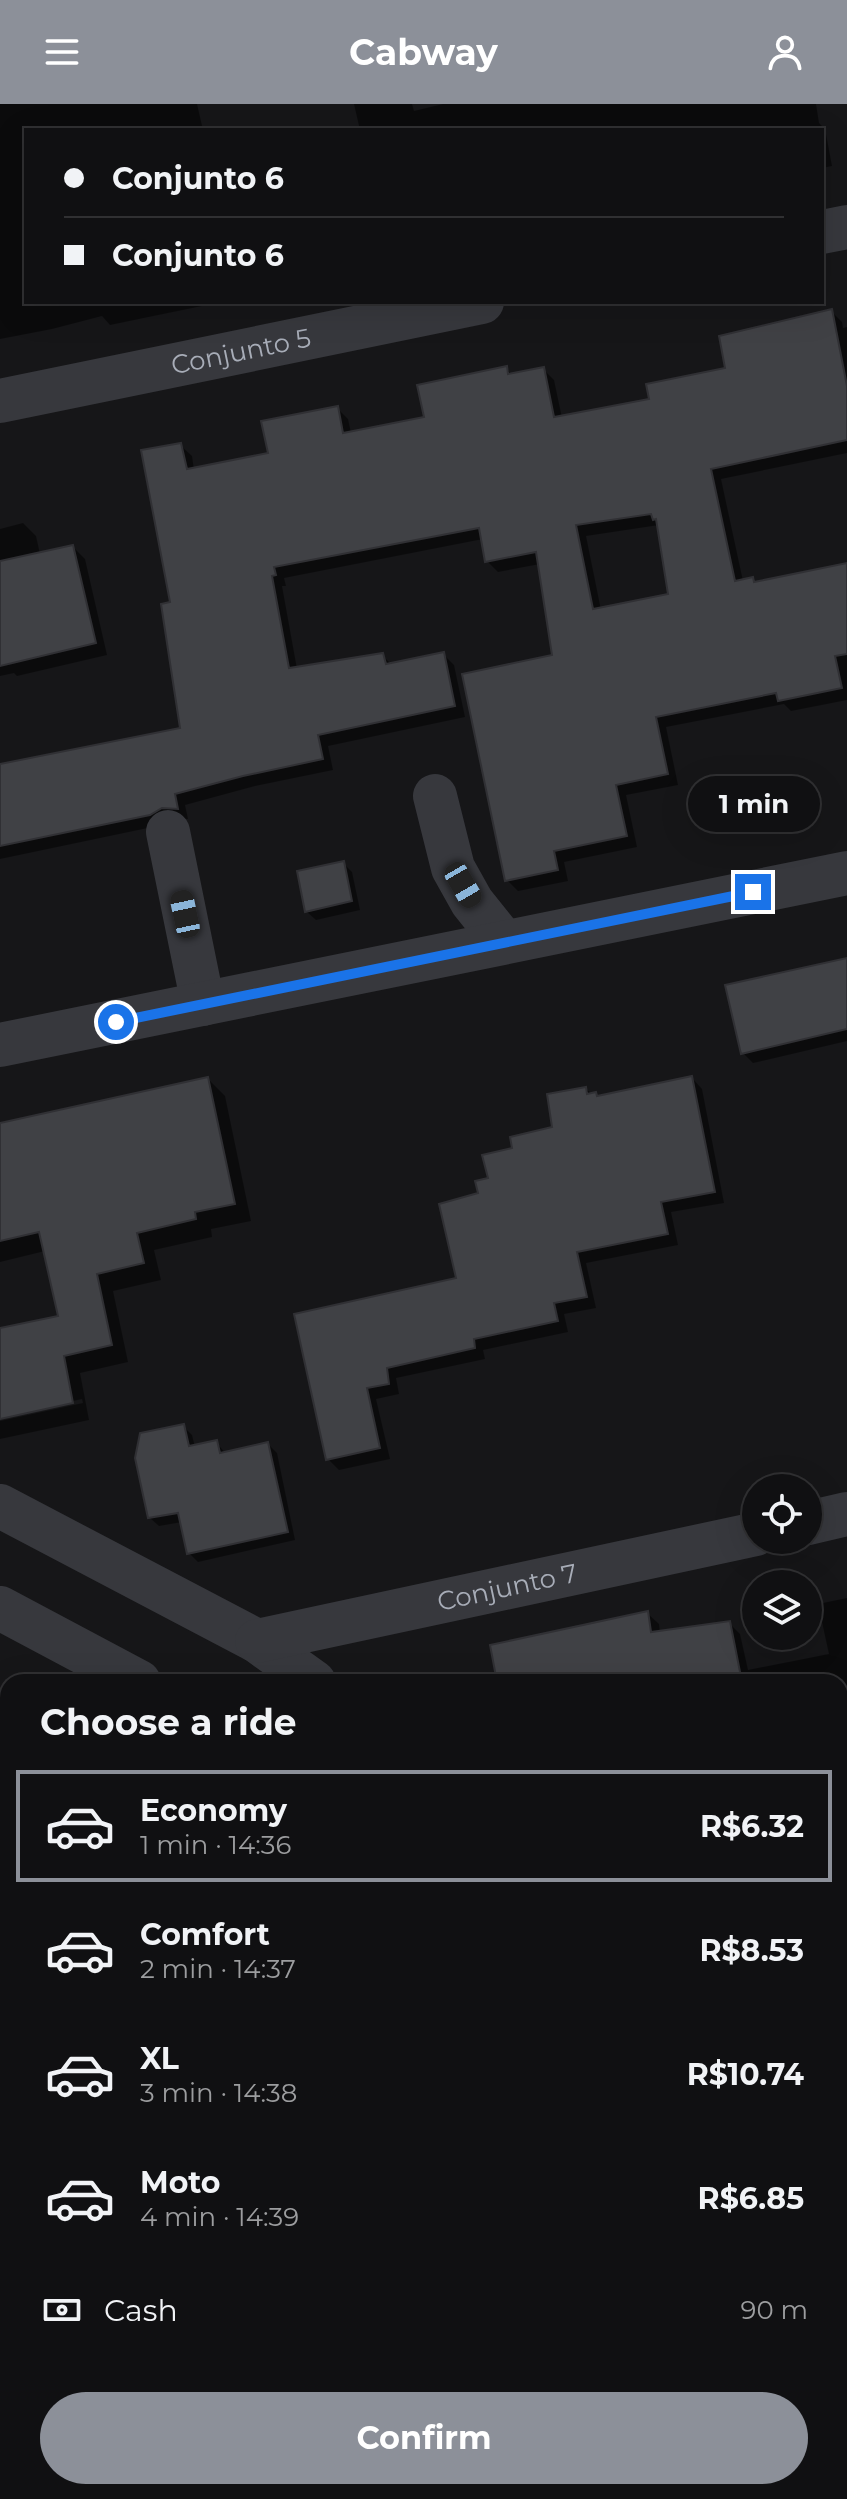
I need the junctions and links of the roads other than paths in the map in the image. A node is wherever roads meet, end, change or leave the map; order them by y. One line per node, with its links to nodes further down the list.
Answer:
1 (847, 227): 2 (street)
2 (824, 232)
3 (472, 304): 4 (street, Conjunto 5)
4 (0, 401)
5 (435, 796): 8 (street)
6 (168, 832): 9 (street)
7 (847, 873): 8 (street)
8 (504, 942): 9 (street)
9 (203, 1004): 10 (street)
10 (0, 1045)
11 (0, 1506): 16 (street)
12 (847, 1514): 13 (street)
13 (822, 1520)
14 (742, 1537): 16 (street, Conjunto 7)
15 (0, 1608): 17 (street)
16 (257, 1641): 18 (street)
17 (124, 1674)
18 (303, 1674)

